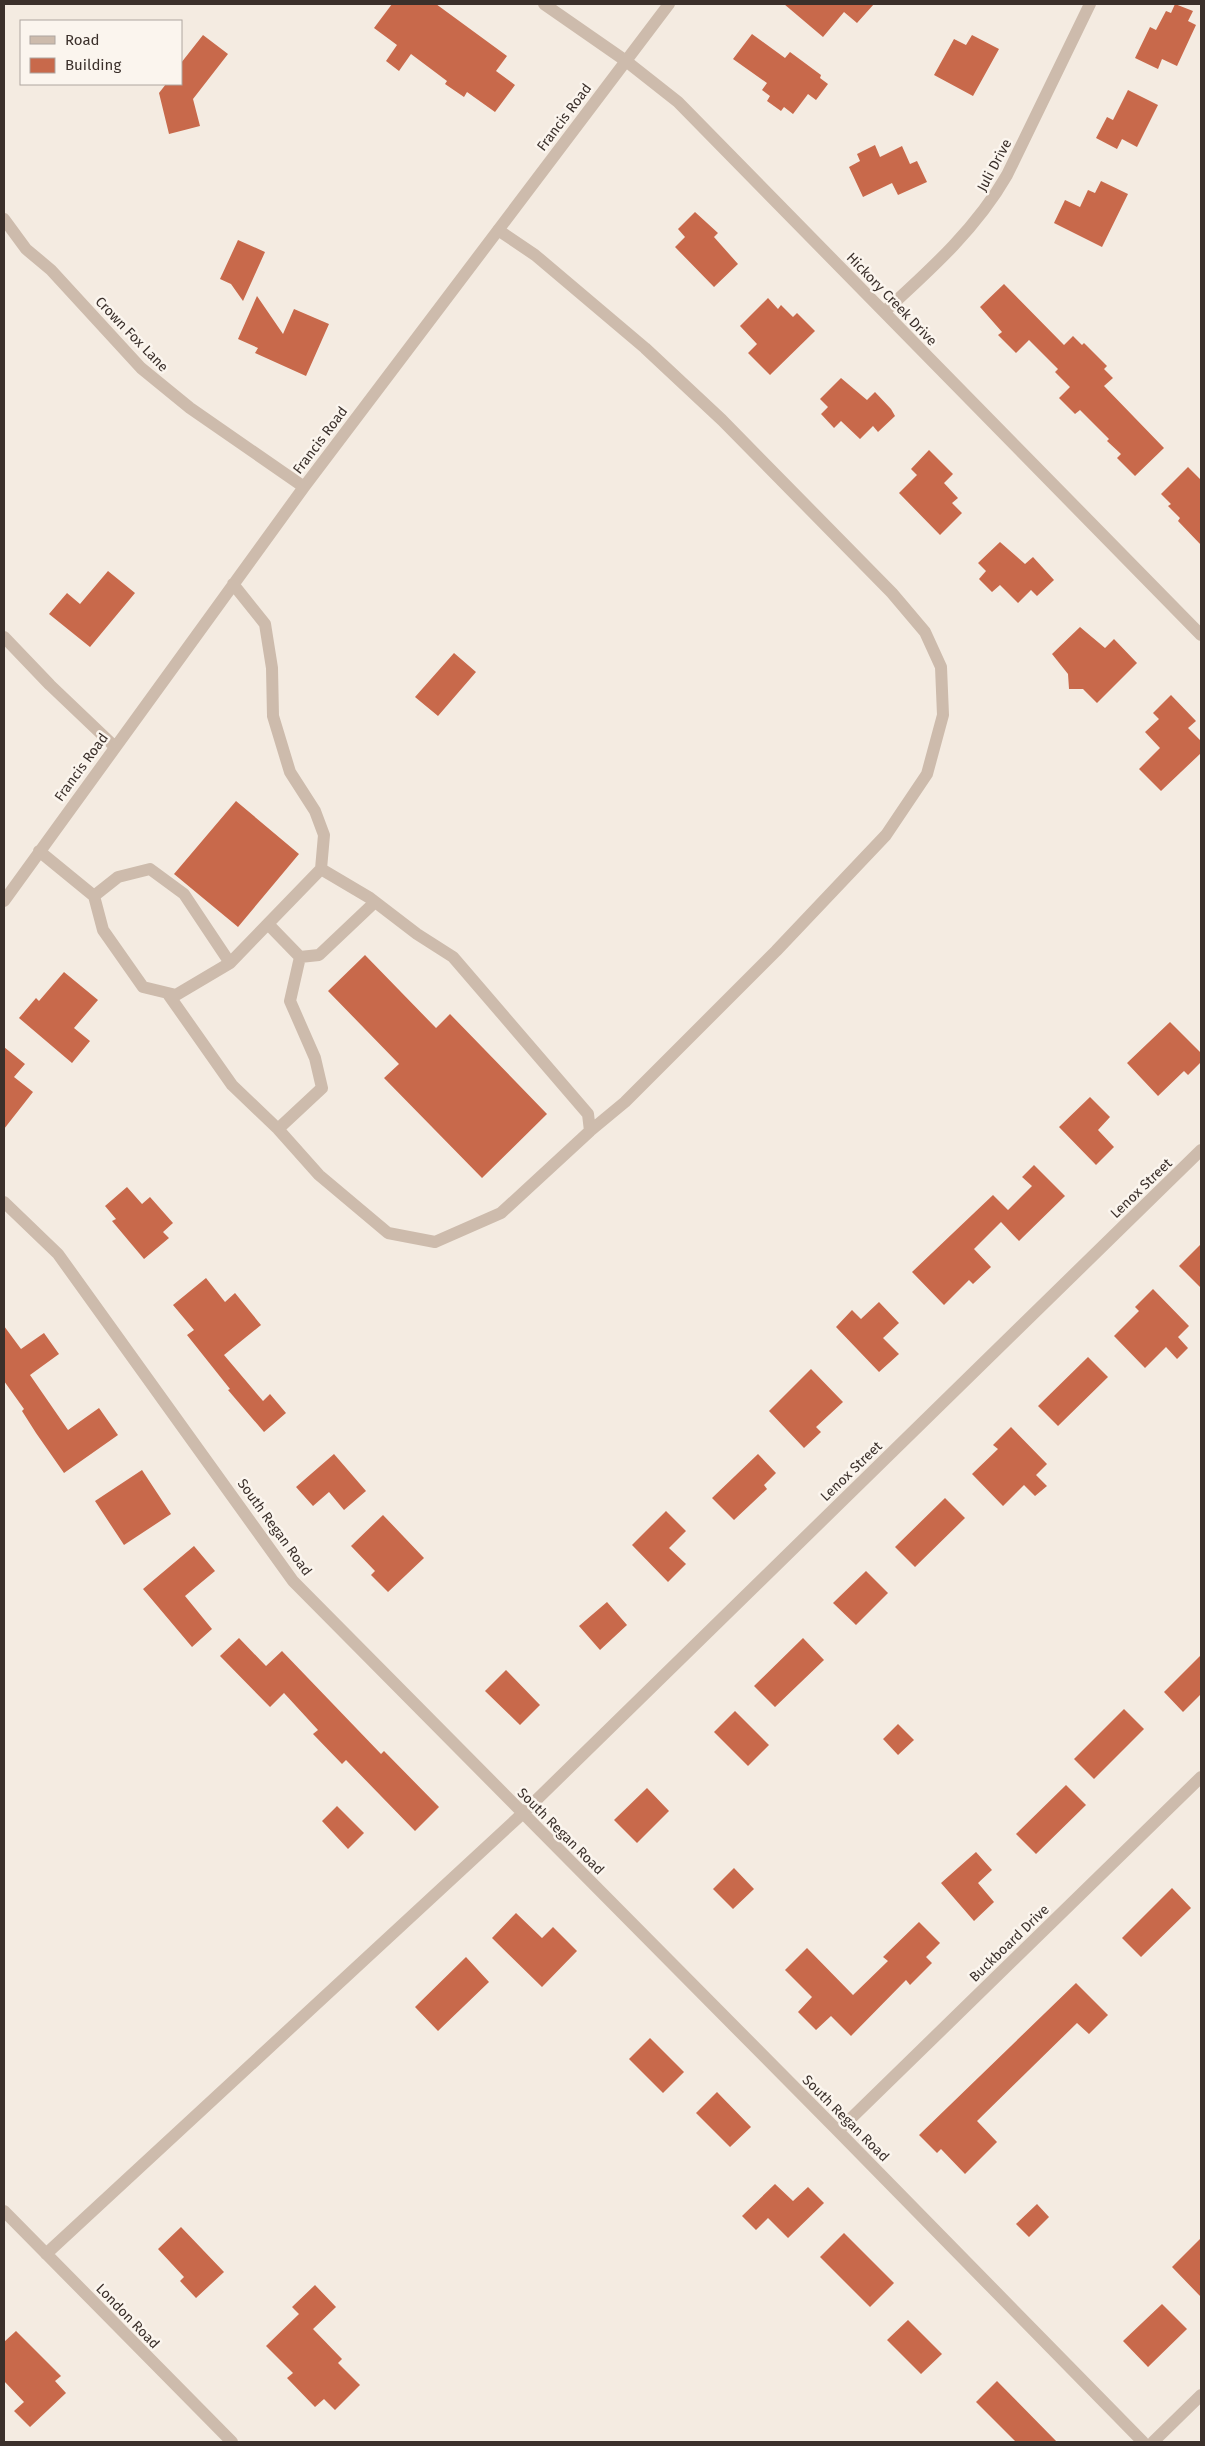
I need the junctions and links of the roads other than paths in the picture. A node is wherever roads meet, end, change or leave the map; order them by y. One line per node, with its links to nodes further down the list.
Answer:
1 (544, 4): 4 (street, Hickory Creek Drive)
2 (669, 4): 4 (street, Francis Road)
3 (1090, 4): 7 (street, Juli Drive)
4 (626, 61): 6 (street, Francis Road); 7 (street, Hickory Creek Drive)
5 (4, 219): 8 (street, Crown Fox Lane)
6 (498, 230): 8 (street, Francis Road); 23 (street)
7 (884, 312): 10 (street, Hickory Creek Drive)
8 (304, 487): 9 (street, Francis Road)
9 (233, 584): 12 (street, Francis Road); 14 (street)
10 (1199, 627)
11 (4, 636): 12 (street)
12 (114, 746): 13 (street, Francis Road)
13 (39, 851): 15 (street); 16 (street, Francis Road)
14 (321, 869): 17 (street); 18 (street)
15 (94, 896): 20 (street); 21 (street)
16 (4, 901)
17 (375, 902): 19 (street); 23 (street)
18 (268, 924): 19 (street); 20 (street)
19 (300, 957): 22 (street)
20 (230, 963): 21 (street)
21 (168, 994): 22 (street)
22 (278, 1129): 23 (street)
23 (590, 1131)
24 (1201, 1150): 27 (street, Lenox Street)
25 (4, 1202): 27 (street, South Regan Road)
26 (1201, 1777): 28 (street, Buckboard Drive)
27 (522, 1814): 28 (street, South Regan Road); 30 (street, Lenox Street)
28 (838, 2131): 33 (street, South Regan Road)
29 (4, 2211): 30 (street, London Road)
30 (46, 2254): 32 (street, London Road)
31 (1201, 2395): 34 (street)
32 (232, 2442)
33 (1143, 2442)
34 (1153, 2442)

